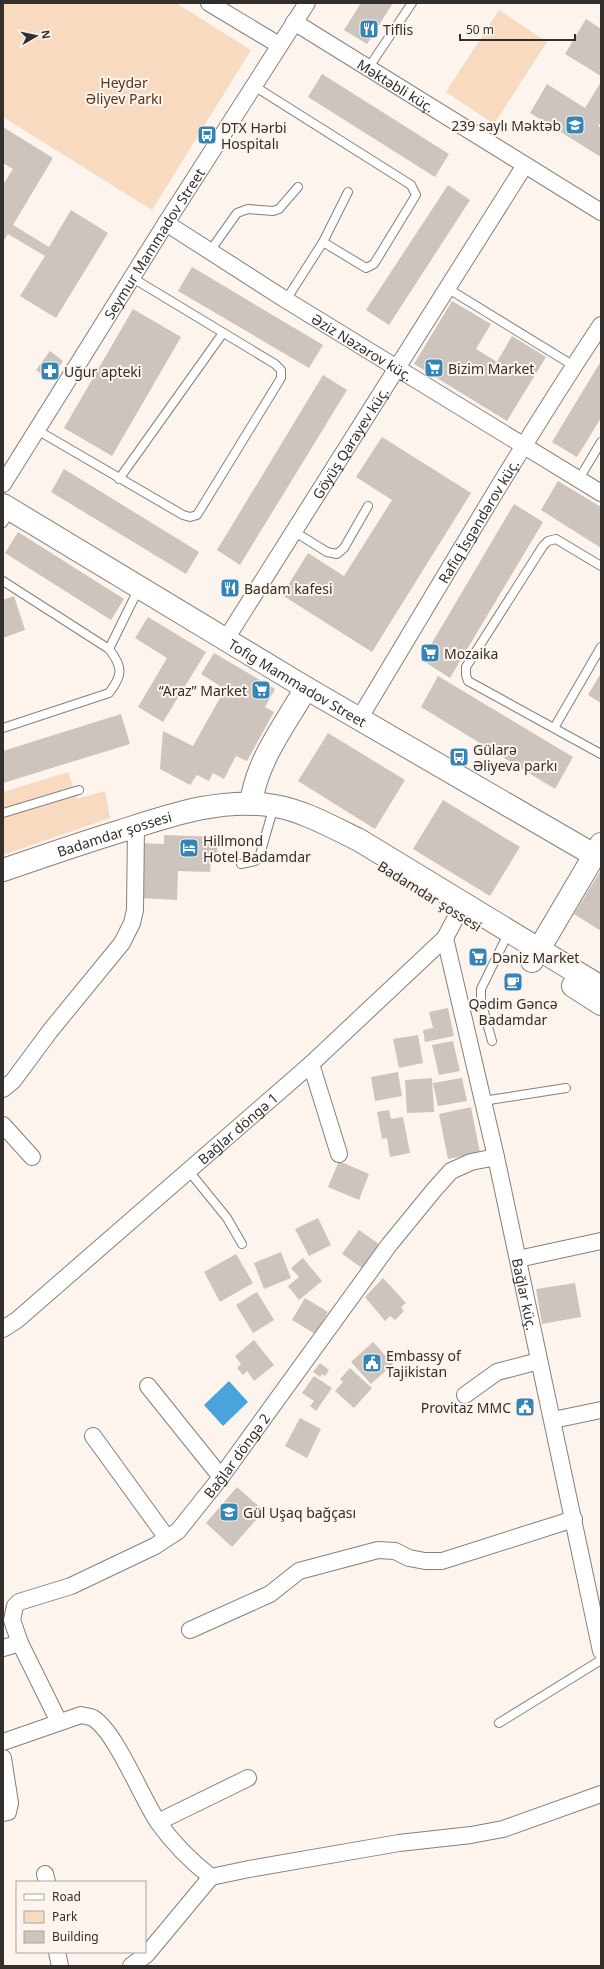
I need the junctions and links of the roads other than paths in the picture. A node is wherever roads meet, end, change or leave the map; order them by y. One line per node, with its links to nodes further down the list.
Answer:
1 (209, 3): 5 (street)
2 (306, 3): 4 (street, Seymur Mammadov Street)
3 (412, 3): 6 (lane)
4 (294, 22): 5 (street, Seymur Mammadov Street); 6 (street, Məktəbli küç.)
5 (279, 45): 7 (street, Seymur Mammadov Street)
6 (369, 67): 8 (street, Məktəbli küç.)
7 (254, 86): 12 (street, Seymur Mammadov Street); 13 (lane)
8 (525, 165): 11 (street, Məktəbli küç.); 16 (street, Göyüş Qarayev küç.)
9 (298, 187): 14 (lane)
10 (348, 192): 13 (lane)
11 (601, 212)
12 (166, 223): 14 (street, Əziz Nəzərov küç.); 15 (street, Seymur Mammadov Street)
13 (323, 242): 17 (lane)
14 (210, 251): 17 (street, Əziz Nəzərov küç.)
15 (132, 277): 19 (lane); 22 (street, Seymur Mammadov Street)
16 (447, 288): 20 (lane); 21 (street, Göyüş Qarayev küç.)
17 (286, 300): 21 (street, Əziz Nəzərov küç.)
18 (601, 325): 20 (street, Rafiq İsgəndərov küç.)
19 (223, 333): 25 (lane); 25 (lane)
20 (574, 366): 24 (street, Rafiq İsgəndərov küç.)
21 (398, 368): 24 (street, Əziz Nəzərov küç.); 31 (street, Göyüş Qarayev küç.)
22 (37, 430): 25 (lane); 27 (street, Seymur Mammadov Street)
23 (601, 442): 26 (lane)
24 (523, 445): 26 (street, Əziz Nəzərov küç.); 39 (street, Rafiq İsgəndərov küç.)
25 (119, 479)
26 (579, 479): 28 (street, Əziz Nəzərov küç.)
27 (3, 484)
28 (601, 493)
29 (368, 506): 31 (lane)
30 (6, 513): 34 (main road, Tofig Mammadov Street)
31 (294, 532): 35 (street, Göyüş Qarayev küç.)
32 (601, 566): 41 (lane)
33 (3, 581): 37 (lane)
34 (139, 588): 35 (main road, Tofig Mammadov Street); 37 (lane)
35 (226, 639): 38 (main road, Tofig Mammadov Street)
36 (601, 647): 41 (lane)
37 (109, 649): 40 (lane)
38 (306, 688): 39 (main road, Tofig Mammadov Street); 44 (main road)
39 (359, 719): 48 (main road, Tofig Mammadov Street)
40 (3, 728)
41 (554, 728): 42 (lane)
42 (601, 754)
43 (79, 790): 45 (lane)
44 (251, 803): 46 (main road, Badamdar şossesi); 47 (main road, Badamdar şossesi); 51 (main road, Badamdar şossesi)
45 (3, 813)
46 (272, 813): 49 (lane); 51 (main road, Badamdar şossesi)
47 (136, 826): 50 (main road, Badamdar şossesi); 60 (street)
48 (598, 850): 54 (main road)
49 (242, 864)
50 (3, 870)
51 (461, 909): 52 (street, Bağlar döngə 1); 53 (main road, Badamdar şossesi); 54 (main road, Badamdar şossesi)
52 (445, 938): 58 (street, Bağlar döngə 1); 61 (street, Bağlar küç.)
53 (504, 942): 54 (main road, Badamdar şossesi); 57 (lane)
54 (536, 955): 55 (main road, Badamdar şossesi); 56 (main road, Badamdar şossesi)
55 (601, 987)
56 (601, 1004)
57 (492, 1042)
58 (311, 1064): 63 (street); 66 (street, Bağlar döngə 1)
59 (566, 1088): 61 (lane)
60 (3, 1089)
61 (483, 1101): 65 (street, Bağlar küç.)
62 (3, 1126): 64 (street)
63 (339, 1154)
64 (32, 1157)
65 (496, 1157): 69 (street, Bağlar küç.); 77 (street, Bağlar döngə 2)
66 (188, 1170): 68 (lane); 70 (street, Bağlar döngə 1)
67 (601, 1241): 69 (street)
68 (242, 1244)
69 (518, 1259): 71 (street, Bağlar küç.)
70 (3, 1329)
71 (539, 1361): 73 (street); 75 (street, Bağlar küç.)
72 (148, 1386): 77 (street)
73 (465, 1395)
74 (601, 1410): 75 (street)
75 (553, 1420): 78 (street, Bağlar küç.)
76 (93, 1436): 79 (street)
77 (221, 1477): 79 (street, Bağlar döngə 2)
78 (574, 1519): 80 (street, Bağlar küç.); 81 (street)
79 (168, 1538): 82 (street, Bağlar döngə 2)
80 (595, 1595): 84 (street, Bağlar küç.)
81 (190, 1630)
82 (20, 1644): 83 (street); 86 (street, Bağlar döngə 2)
83 (3, 1648)
84 (601, 1651)
85 (601, 1660): 87 (lane)
86 (59, 1722): 88 (street); 93 (street)
87 (499, 1723)
88 (3, 1742)
89 (3, 1758): 92 (street)
90 (248, 1778): 93 (street)
91 (601, 1794): 94 (street)
92 (3, 1813)
93 (158, 1822): 94 (street)
94 (211, 1877): 97 (street)
95 (58, 1953): 96 (street)
96 (60, 1966)
97 (131, 1966)

